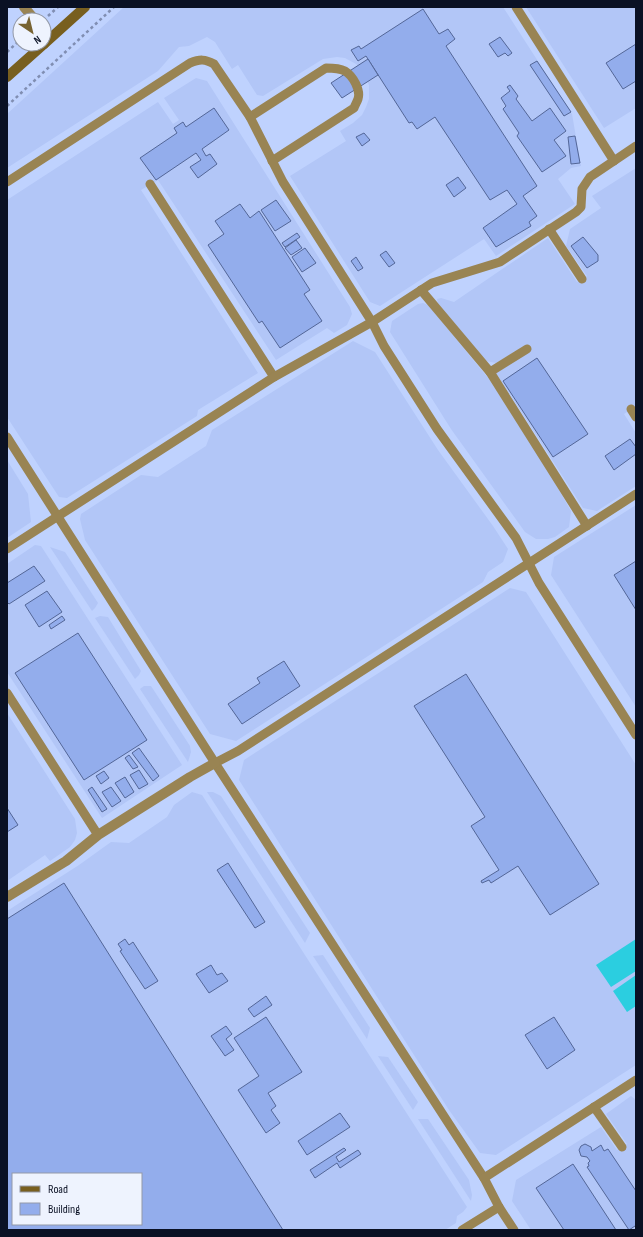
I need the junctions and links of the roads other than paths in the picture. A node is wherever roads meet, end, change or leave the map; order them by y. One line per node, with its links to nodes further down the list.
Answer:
1 (85, 7): 3 (main road)
2 (516, 7): 9 (lane)
3 (52, 35)
4 (33, 52): 5 (main road)
5 (7, 77)
6 (250, 118): 8 (lane); 8 (lane); 10 (lane)
7 (636, 146): 9 (lane)
8 (272, 160): 15 (lane)
9 (614, 161): 12 (lane)
10 (7, 182)
11 (150, 184): 18 (lane)
12 (549, 230): 13 (lane); 14 (lane)
13 (582, 279)
14 (421, 290): 15 (lane); 17 (lane)
15 (372, 322): 18 (lane); 24 (lane)
16 (527, 349): 17 (lane)
17 (490, 372): 22 (lane)
18 (274, 377): 21 (lane)
19 (7, 437): 21 (lane)
20 (636, 494): 22 (lane)
21 (58, 517): 23 (lane); 27 (lane)
22 (587, 526): 24 (lane)
23 (7, 549)
24 (529, 563): 26 (lane); 27 (lane)
25 (7, 693): 28 (lane)
26 (636, 735)
27 (215, 763): 28 (street); 33 (lane)
28 (98, 834): 29 (street)
29 (7, 897)
30 (636, 1080): 31 (lane)
31 (594, 1107): 32 (lane); 33 (lane)
32 (622, 1147)
33 (484, 1178): 34 (lane)
34 (499, 1207): 35 (lane); 36 (lane)
35 (462, 1230)
36 (514, 1230)

